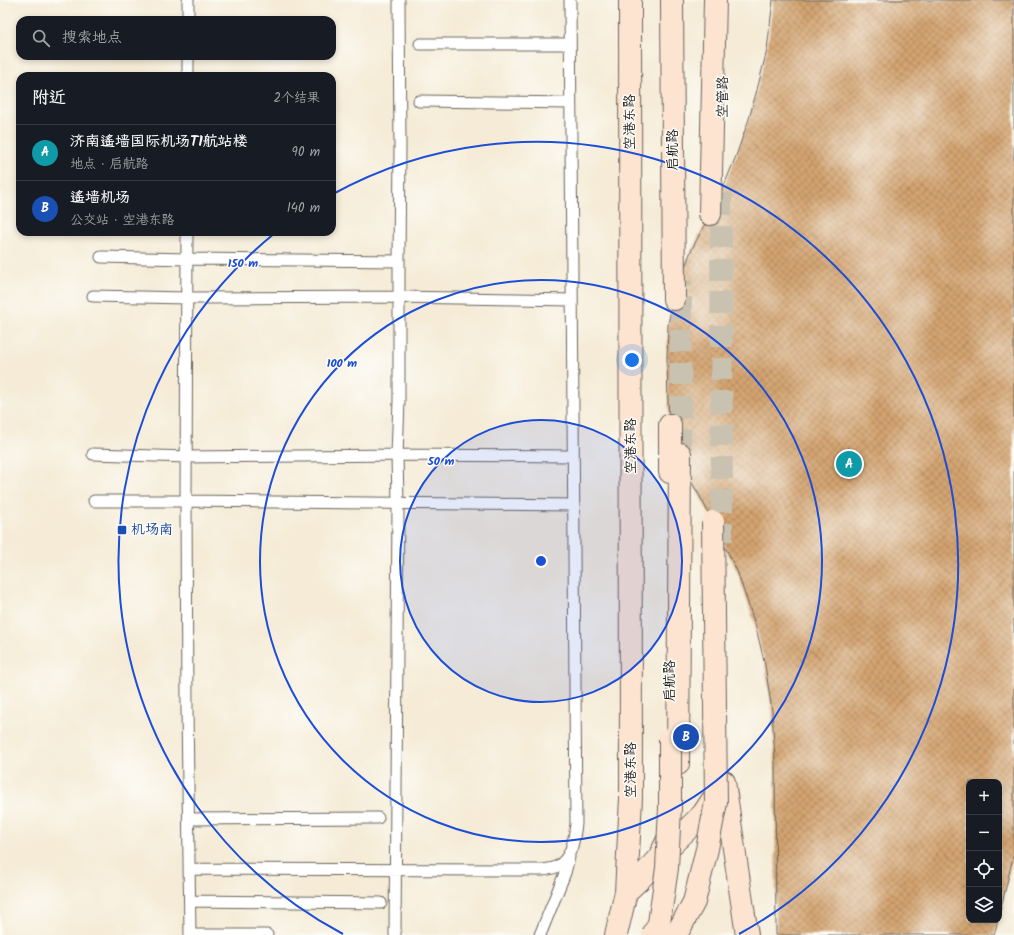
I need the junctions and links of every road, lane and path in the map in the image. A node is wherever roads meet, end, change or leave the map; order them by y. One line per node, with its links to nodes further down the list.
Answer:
1 (188, 0): 9 (lane)
2 (399, 0): 21 (lane)
3 (570, 0): 11 (lane)
4 (630, 0): 43 (main road, 空港东路)
5 (672, 0): 6 (main road, 启航路)
6 (682, 0)
7 (715, 0): 17 (main road)
8 (725, 0): 16 (main road, 空管路)
9 (188, 16)
10 (420, 44): 11 (lane)
11 (570, 44): 15 (lane)
12 (188, 60): 13 (lane)
13 (188, 72)
14 (419, 101): 15 (lane)
15 (570, 103): 25 (lane)
16 (721, 193)
17 (710, 214)
18 (188, 236): 20 (lane)
19 (101, 257): 20 (lane)
20 (188, 259): 21 (lane); 24 (lane)
21 (399, 261): 23 (lane)
22 (93, 296): 24 (lane)
23 (399, 297): 24 (lane); 25 (lane); 29 (lane)
24 (187, 298): 31 (lane)
25 (572, 300): 30 (lane)
26 (670, 425): 51 (main road, 启航路, bridge)
27 (93, 454): 31 (lane)
28 (680, 454): 40 (main road)
29 (397, 455): 30 (lane); 31 (lane); 34 (lane)
30 (573, 456): 35 (lane)
31 (187, 457): 33 (lane)
32 (94, 501): 33 (lane)
33 (186, 501): 34 (lane); 38 (lane)
34 (398, 503): 35 (lane); 42 (lane)
35 (574, 505): 39 (lane)
36 (724, 782): 40 (main road); 52 (main road, bridge); 53 (main road)
37 (378, 818): 38 (lane)
38 (189, 819): 41 (lane)
39 (574, 840): 42 (lane); 49 (lane)
40 (660, 856): 43 (main road)
41 (190, 869): 42 (lane); 44 (lane)
42 (396, 869): 48 (lane)
43 (626, 892): 50 (main road, 空港东路)
44 (190, 901): 45 (lane); 46 (lane)
45 (381, 903)
46 (190, 935): 47 (lane)
47 (267, 935)
48 (395, 935)
49 (540, 935)
50 (616, 935)
51 (653, 935)
52 (676, 935)
53 (747, 935)

